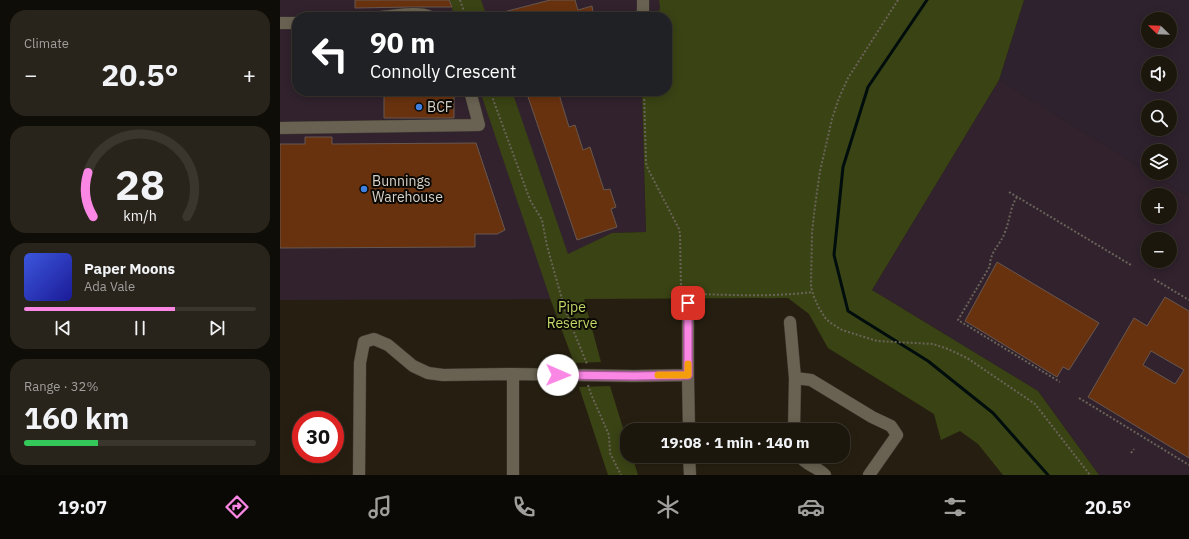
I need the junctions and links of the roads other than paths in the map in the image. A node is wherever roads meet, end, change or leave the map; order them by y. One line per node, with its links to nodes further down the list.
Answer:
1 (643, 0): 2 (street)
2 (643, 12)
3 (280, 23): 4 (street)
4 (292, 23)
5 (471, 96): 6 (street)
6 (280, 128)
7 (691, 296): 10 (street)
8 (790, 322): 11 (street)
9 (513, 374): 10 (street); 16 (street); 17 (street)
10 (688, 375): 12 (street)
11 (795, 378): 13 (street); 20 (street)
12 (689, 423)
13 (794, 423)
14 (690, 463): 18 (street)
15 (807, 463): 19 (street)
16 (359, 475)
17 (513, 475)
18 (690, 475)
19 (825, 475)
20 (869, 475)

